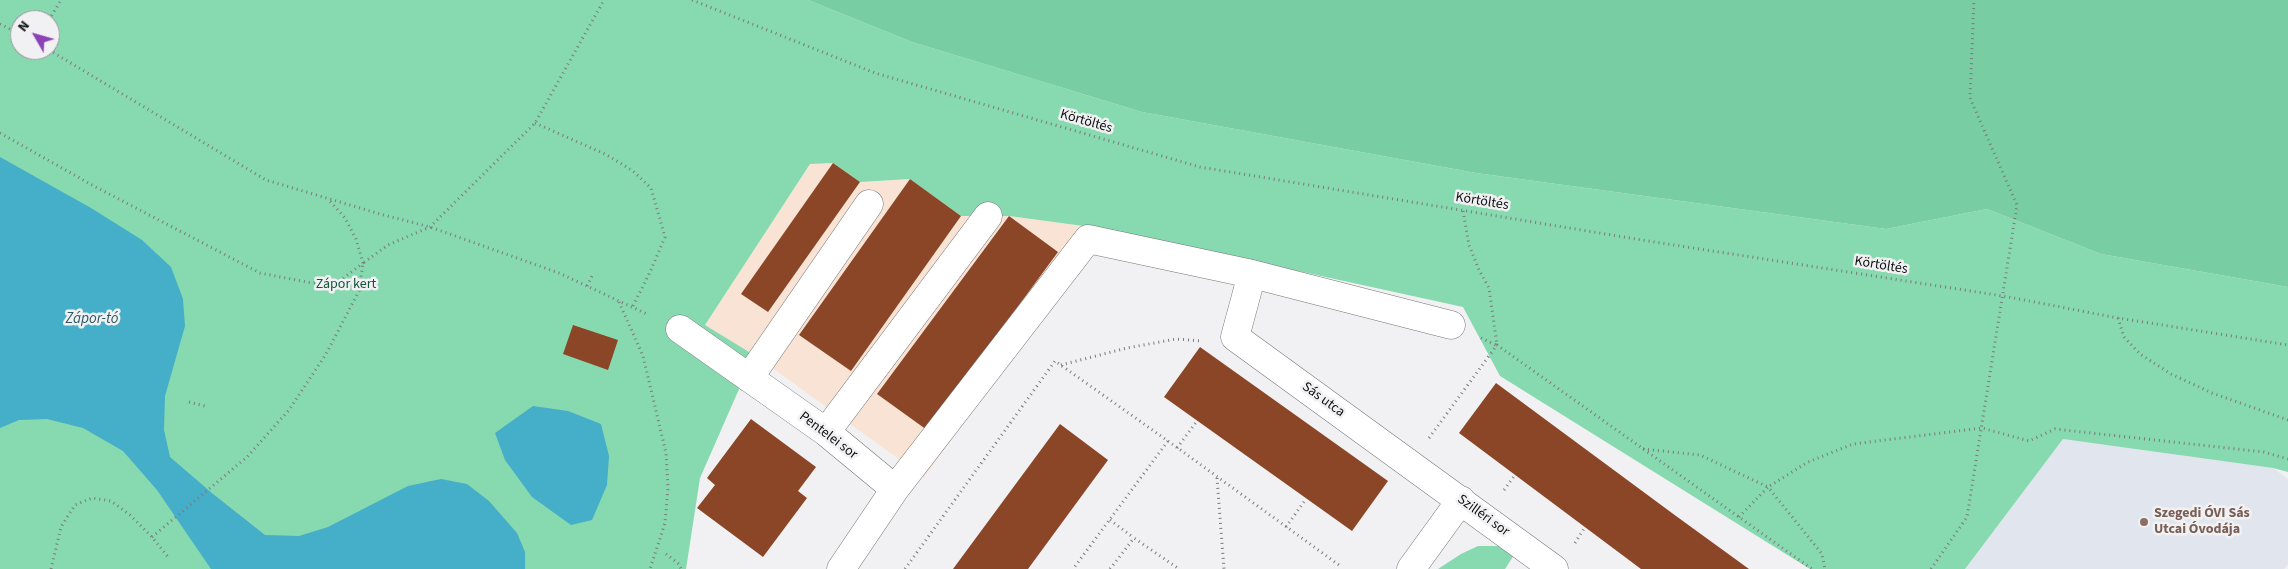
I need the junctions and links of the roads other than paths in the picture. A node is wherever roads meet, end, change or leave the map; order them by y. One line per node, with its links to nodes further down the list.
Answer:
1 (868, 204): 6 (street)
2 (988, 216): 7 (street)
3 (1252, 274): 4 (street); 8 (street, Sás utca); 9 (street)
4 (1451, 325)
5 (680, 329): 6 (street, Pentelei sor)
6 (749, 378): 7 (street, Pentelei sor)
7 (826, 432): 9 (street, Pentelei sor)
8 (1411, 463): 10 (street, Szilléri sor)
9 (896, 489): 11 (street)
10 (1461, 500): 12 (street); 13 (street, Szilléri sor)
11 (841, 569)
12 (1411, 569)
13 (1554, 569)

